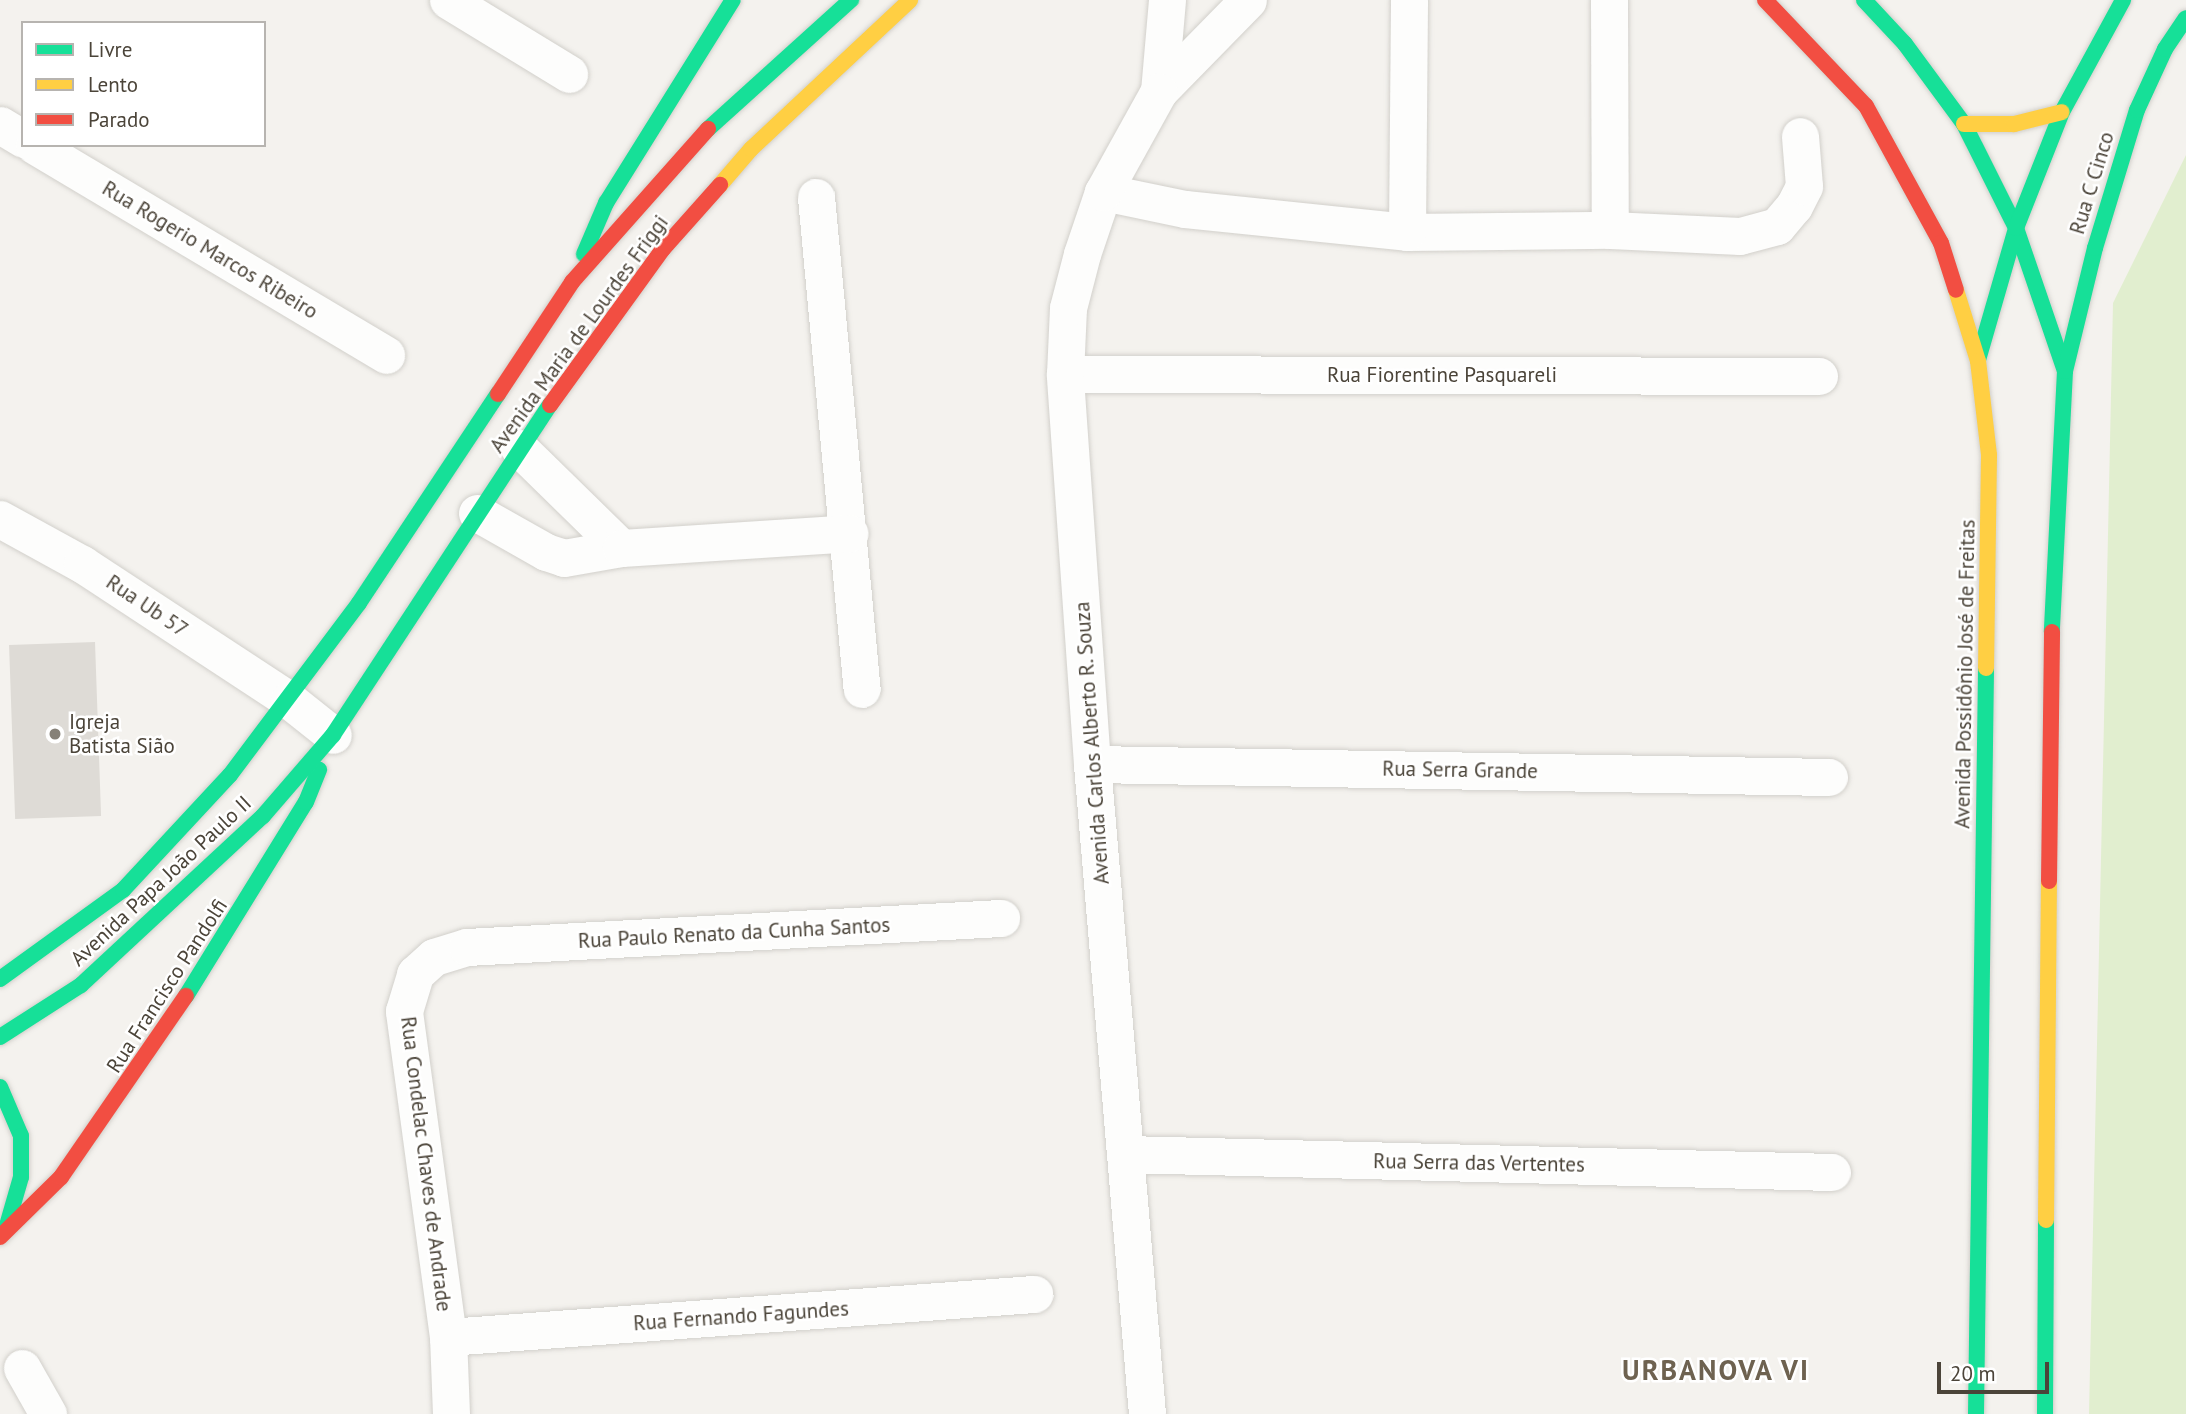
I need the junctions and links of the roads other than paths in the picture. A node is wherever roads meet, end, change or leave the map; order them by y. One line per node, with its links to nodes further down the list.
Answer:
1 (448, 0): 13 (street)
2 (733, 0): 26 (street)
3 (851, 0): 26 (street, Avenida Maria de Lourdes Friggi)
4 (910, 0): 32 (street, Avenida Maria de Lourdes Friggi)
5 (1167, 0): 14 (street)
6 (1248, 0): 14 (street)
7 (1409, 0): 25 (street)
8 (1609, 0): 24 (street)
9 (1765, 0): 28 (street, Avenida Possidônio José de Freitas)
10 (1864, 0): 16 (street)
11 (2123, 0): 15 (street)
12 (2186, 18): 29 (street, Rua C Cinco)
13 (569, 74)
14 (1158, 91): 21 (street, Avenida Carlos Alberto R. Souza)
15 (2062, 112): 16 (street); 23 (street)
16 (1964, 124): 23 (street)
17 (0, 125): 19 (street)
18 (1800, 136): 24 (street)
19 (21, 138)
20 (37, 147): 27 (street, Rua Rogerio Marcos Ribeiro)
21 (1103, 192): 25 (street); 30 (street, Avenida Carlos Alberto R. Souza)
22 (816, 197): 35 (street)
23 (2015, 228): 28 (street); 29 (street)
24 (1610, 230): 25 (street)
25 (1407, 232)
26 (572, 282): 38 (street, Avenida Maria de Lourdes Friggi)
27 (386, 355)
28 (1978, 361): 56 (street, Avenida Possidônio José de Freitas)
29 (2065, 371): 57 (street)
30 (1065, 374): 31 (street, Rua Fiorentine Pasquareli); 40 (street, Avenida Carlos Alberto R. Souza)
31 (1819, 376)
32 (519, 448): 33 (street, Avenida Maria de Lourdes Friggi); 36 (street)
33 (477, 513): 36 (street); 39 (street, Avenida Maria de Lourdes Friggi)
34 (0, 519): 38 (street, Rua Ub 57)
35 (850, 533): 36 (street); 37 (street)
36 (621, 548)
37 (862, 689)
38 (289, 700): 39 (street, Rua Ub 57); 44 (street, Avenida Papa João Paulo II)
39 (333, 735): 45 (street, Avenida Papa João Paulo II); 49 (street, Rua Francisco Pandolfi)
40 (1092, 764): 41 (street, Rua Serra Grande); 47 (street, Avenida Carlos Alberto R. Souza)
41 (1829, 777)
42 (1002, 918): 43 (street, Rua Paulo Renato da Cunha Santos)
43 (467, 947): 51 (street, Rua Condelac Chaves de Andrade)
44 (0, 979)
45 (0, 1037)
46 (0, 1087): 49 (street)
47 (1126, 1154): 48 (street, Rua Serra das Vertentes); 55 (street, Avenida Carlos Alberto R. Souza)
48 (1832, 1172)
49 (3, 1234)
50 (1034, 1294): 51 (street, Rua Fernando Fagundes)
51 (447, 1337): 54 (street, Rua Condelac Chaves de Andrade)
52 (22, 1368): 53 (street)
53 (48, 1414)
54 (451, 1414)
55 (1146, 1414)
56 (1976, 1414)
57 (2045, 1414)

